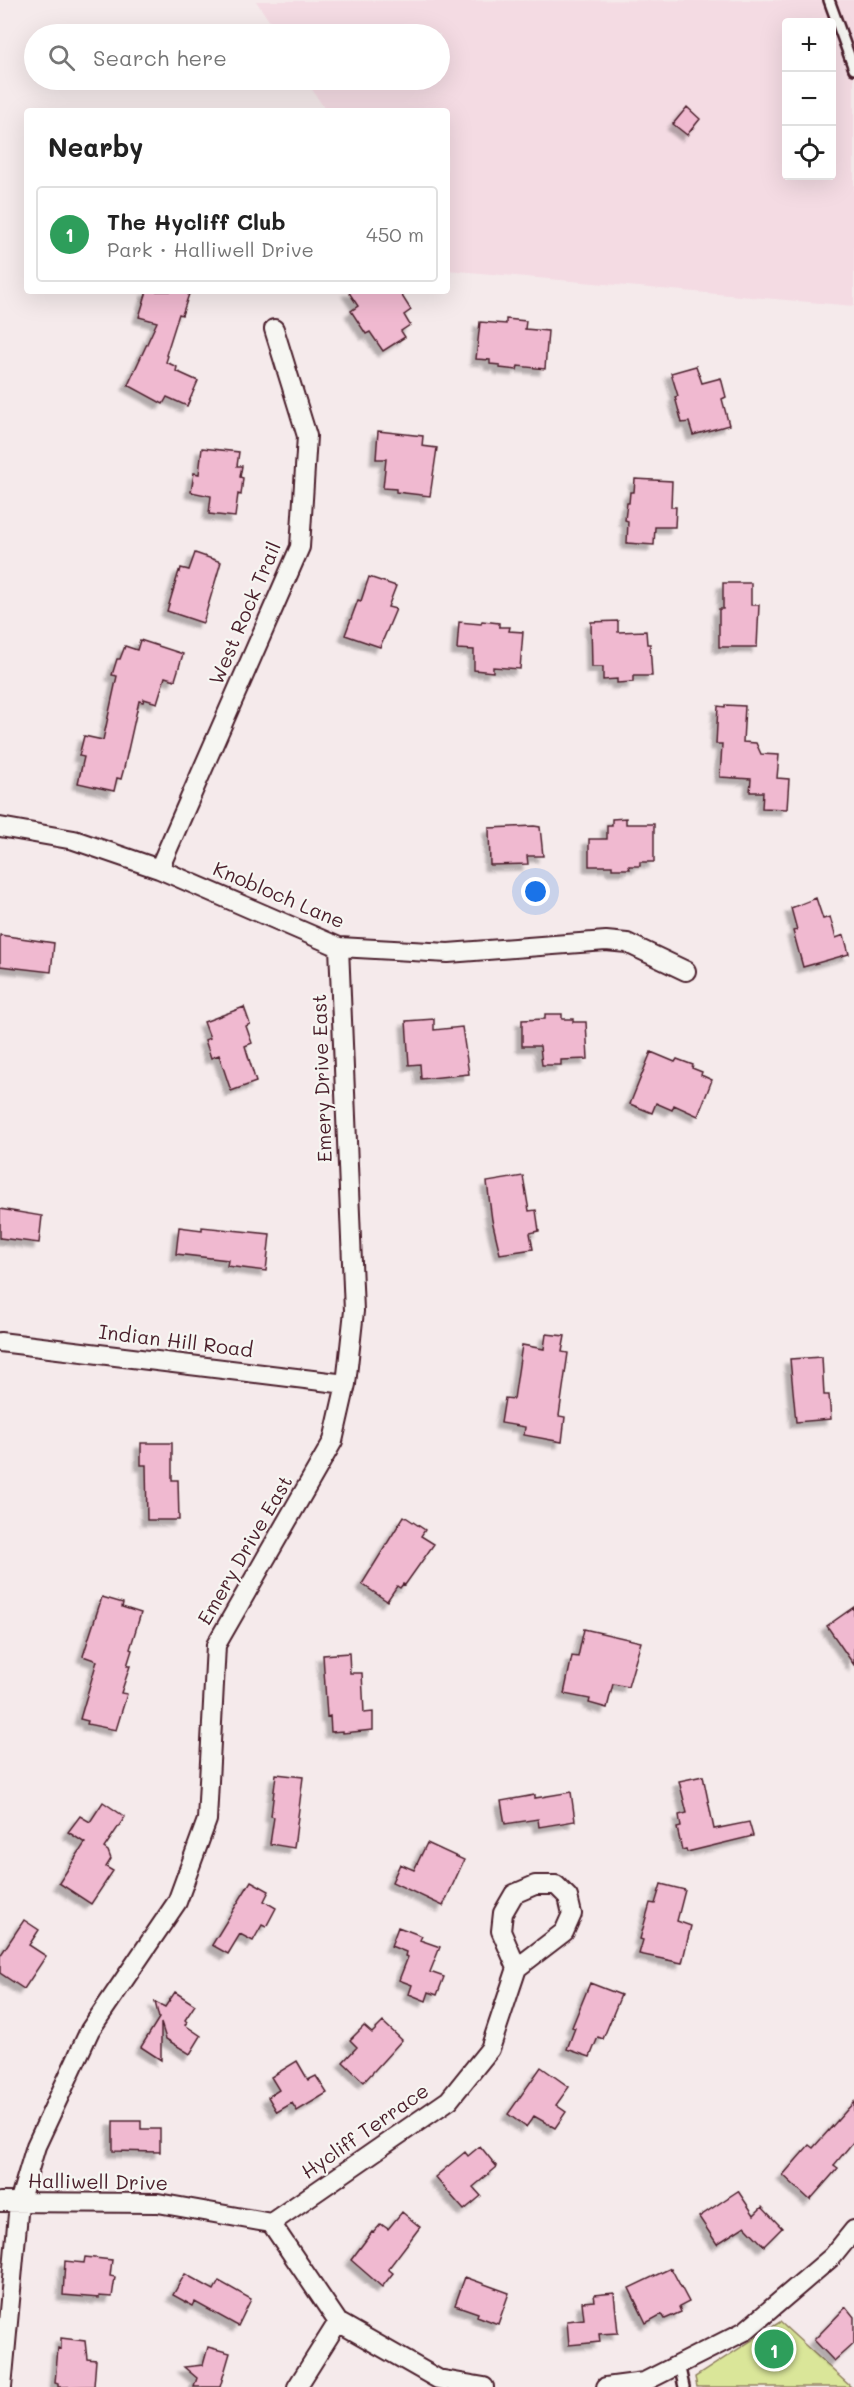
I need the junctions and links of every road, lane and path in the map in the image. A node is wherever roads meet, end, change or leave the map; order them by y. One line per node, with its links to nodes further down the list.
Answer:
1 (829, 0): 2 (lane)
2 (854, 69)
3 (274, 329): 5 (street, West Rock Trail)
4 (0, 827): 5 (street, Knobloch Lane)
5 (159, 869): 6 (street, Knobloch Lane)
6 (339, 947): 7 (street, Knobloch Lane); 9 (street, Emery Drive East)
7 (686, 971)
8 (0, 1342): 9 (street, Indian Hill Road)
9 (346, 1383): 12 (street, Emery Drive East)
10 (517, 1968): 10 (street); 13 (street, Hycliff Terrace)
11 (0, 2202): 12 (street, Halliwell Drive)
12 (19, 2203): 13 (street, Halliwell Drive); 17 (street, Emery Drive East)
13 (271, 2223): 15 (street)
14 (854, 2230): 16 (street)
15 (338, 2322): 18 (street); 19 (street)
16 (679, 2364): 20 (street); 21 (lane)
17 (2, 2387)
18 (297, 2387)
19 (484, 2387)
20 (606, 2387)
21 (684, 2387)

